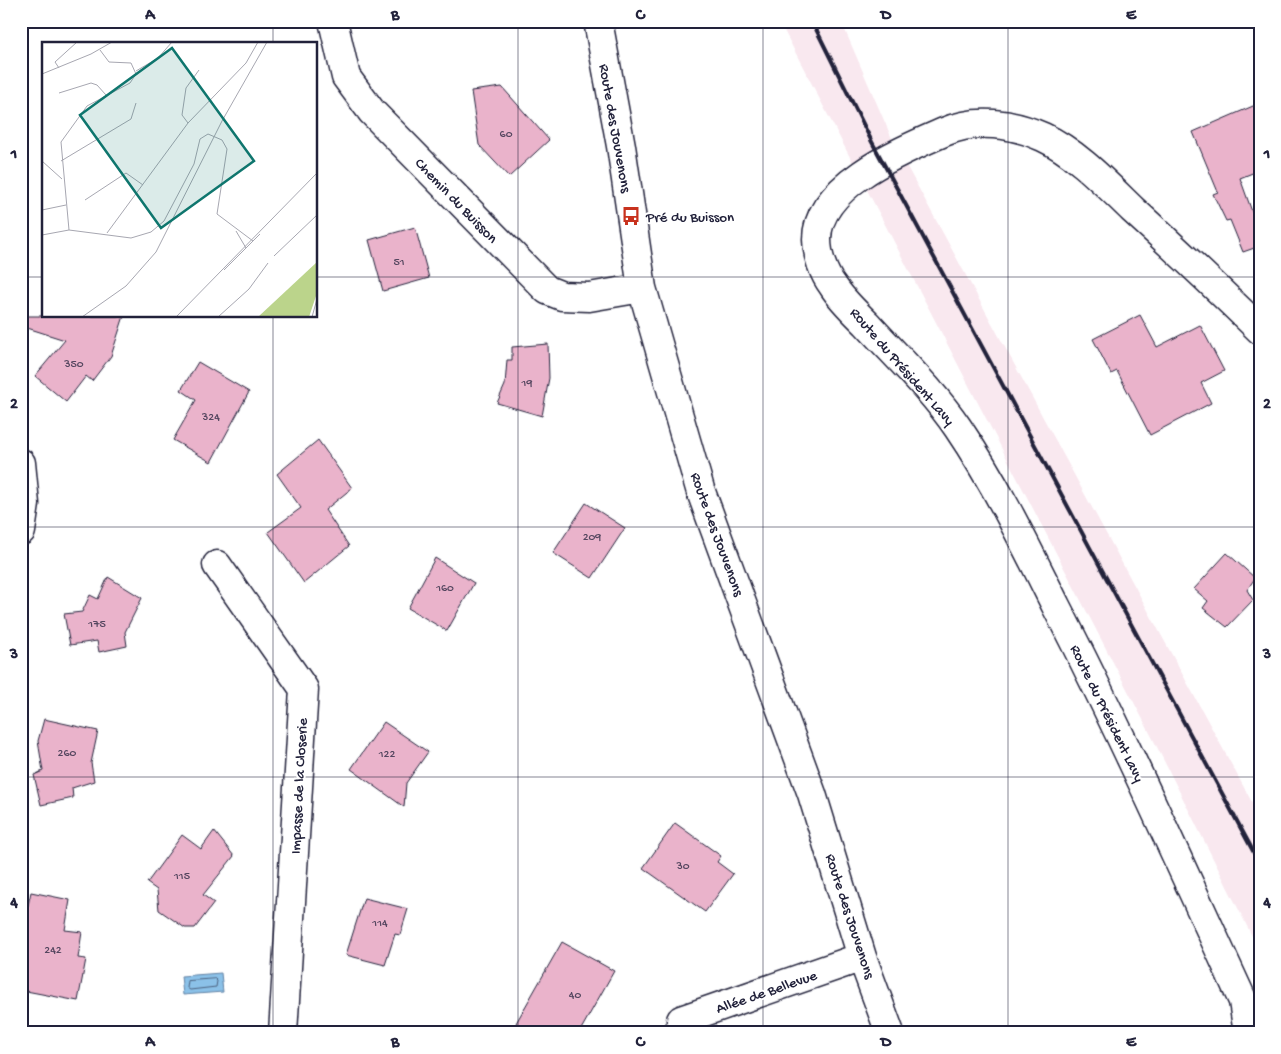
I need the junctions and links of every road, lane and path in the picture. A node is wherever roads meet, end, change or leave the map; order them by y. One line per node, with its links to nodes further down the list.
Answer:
1 (333, 21): 3 (street, Chemin du Buisson)
2 (598, 21): 3 (street, Route des Jouvenons)
3 (642, 288): 8 (street, Route des Jouvenons)
4 (1260, 330): 12 (street, Route du Président Lavy)
5 (21, 463): 6 (street)
6 (21, 531)
7 (217, 566): 9 (street, Impasse de la Closerie)
8 (862, 957): 10 (street, Allée de Bellevue); 11 (street, Route des Jouvenons)
9 (283, 1033)
10 (681, 1033)
11 (890, 1033)
12 (1248, 1033)

